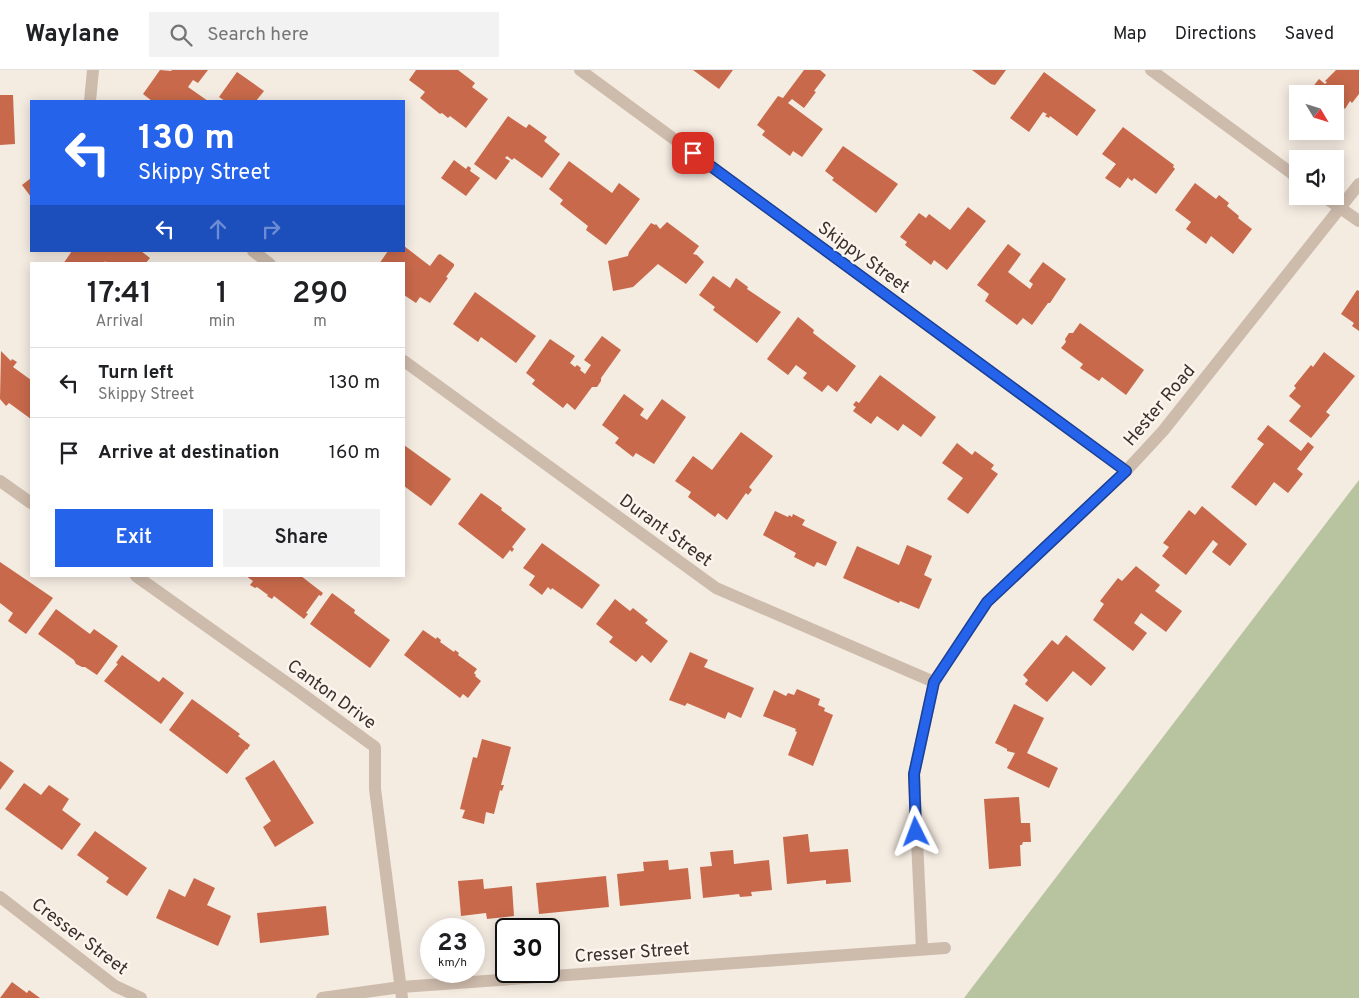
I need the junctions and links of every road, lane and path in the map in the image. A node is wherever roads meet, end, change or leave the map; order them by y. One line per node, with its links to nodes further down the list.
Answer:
1 (93, 70): 4 (street)
2 (580, 70): 13 (street, Skippy Street)
3 (1151, 70): 5 (street)
4 (90, 100)
5 (1289, 171)
6 (1359, 184): 8 (street, Hester Road)
7 (1336, 205): 8 (street)
8 (1340, 208): 9 (street); 13 (street, Hester Road)
9 (1359, 222)
10 (254, 252): 11 (street)
11 (267, 262)
12 (405, 362): 17 (street, Durant Street)
13 (1126, 471): 17 (street, Hester Road)
14 (0, 481): 15 (street)
15 (30, 502)
16 (137, 577): 21 (street, Canton Drive)
17 (934, 682): 20 (street, Hester Road)
18 (0, 897): 22 (street, Cresser Street)
19 (945, 948): 20 (street, Cresser Street)
20 (922, 949): 21 (street, Cresser Street)
21 (402, 992): 23 (street, Cresser Street)
22 (141, 998)
23 (322, 998)

